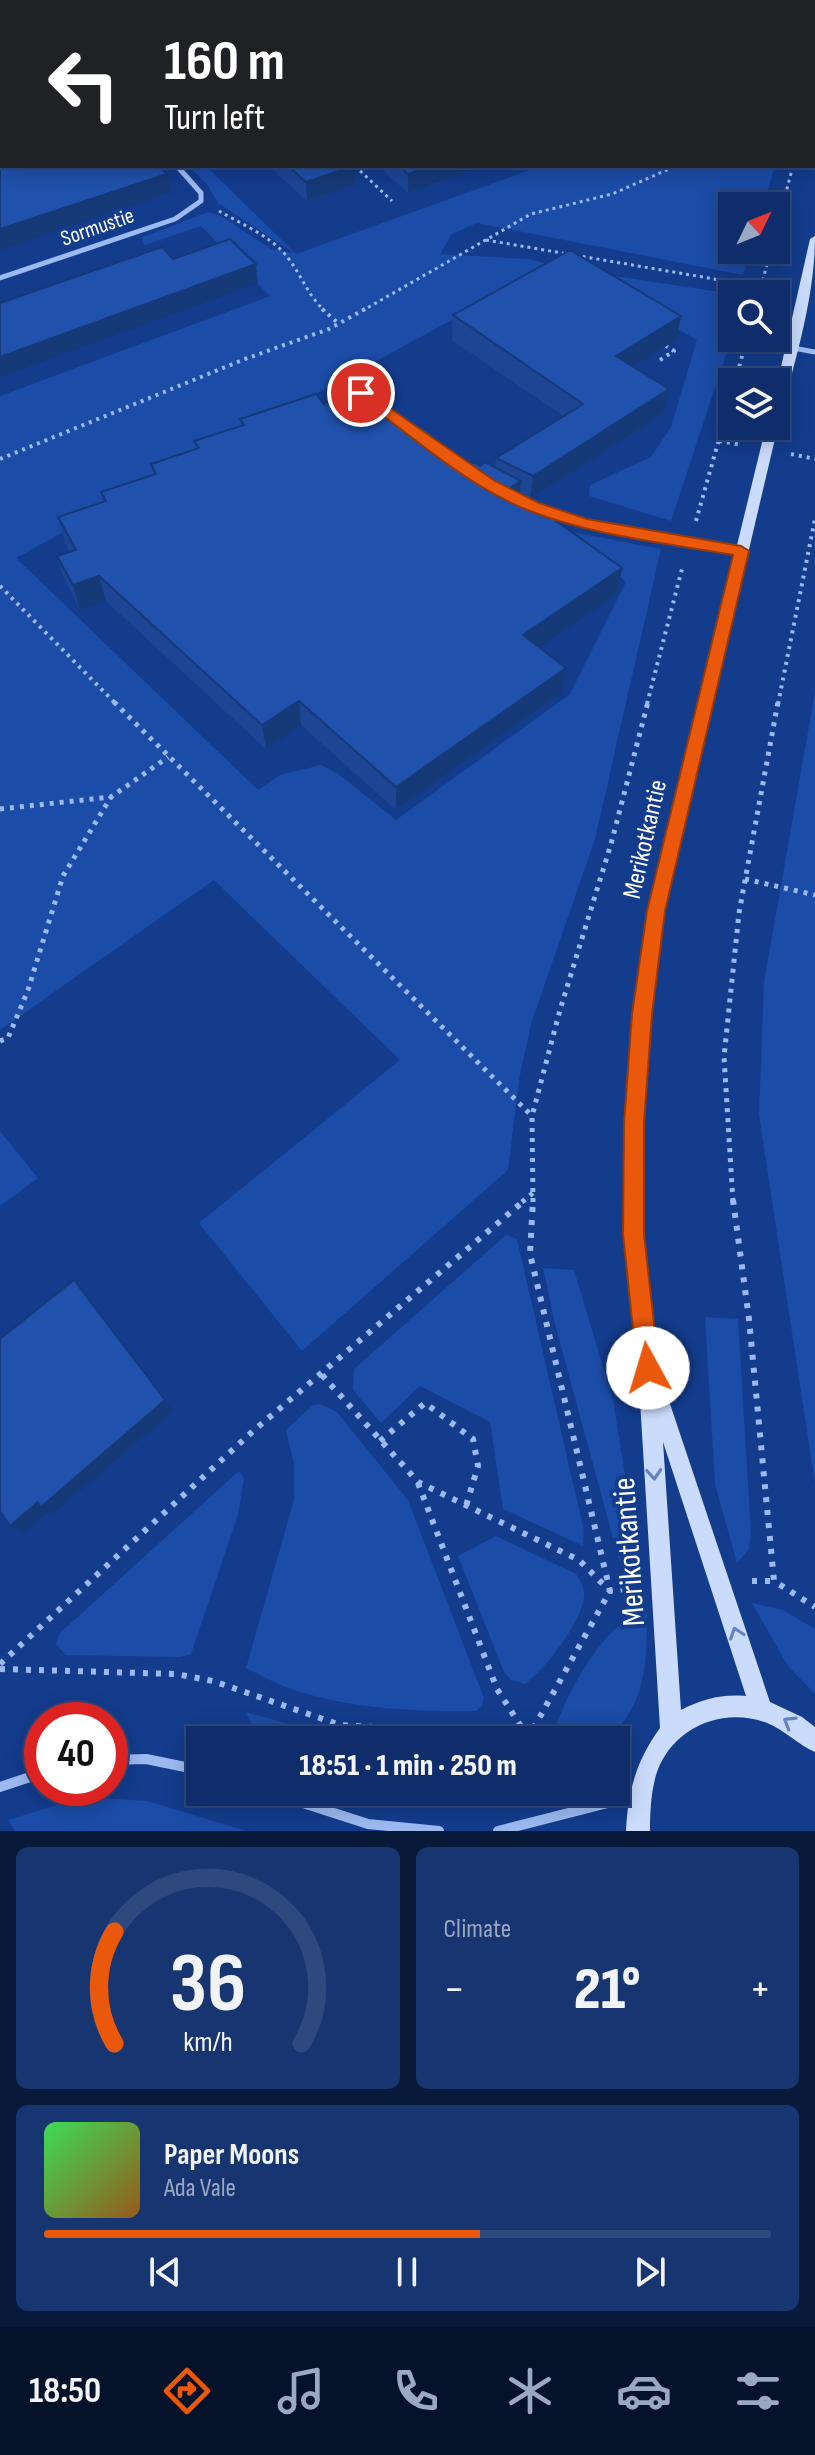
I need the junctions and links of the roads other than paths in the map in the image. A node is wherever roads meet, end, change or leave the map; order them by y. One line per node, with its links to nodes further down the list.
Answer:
1 (179, 168): 3 (street, Sormustie)
2 (815, 239): 4 (street)
3 (0, 278)
4 (793, 348): 5 (lane); 6 (street)
5 (815, 352)
6 (788, 368)
7 (361, 393): 9 (lane)
8 (769, 440): 11 (street, Merikotkantie)
9 (482, 479)
10 (523, 501): 11 (lane)
11 (741, 551): 12 (street, Merikotkantie)
12 (648, 1368): 13 (street, Merikotkantie, one-way to 12); 14 (street, Merikotkantie, one-way to 14)
13 (761, 1707): 14 (street); 15 (street, one-way to 13)
14 (671, 1731): 20 (street)
15 (815, 1741)
16 (128, 1760): 17 (street)
17 (186, 1767)
18 (24, 1779): 19 (street)
19 (0, 1787)
20 (640, 1795): 23 (street); 24 (street)
21 (312, 1806): 22 (street)
22 (439, 1831)
23 (498, 1831)
24 (638, 1831)

